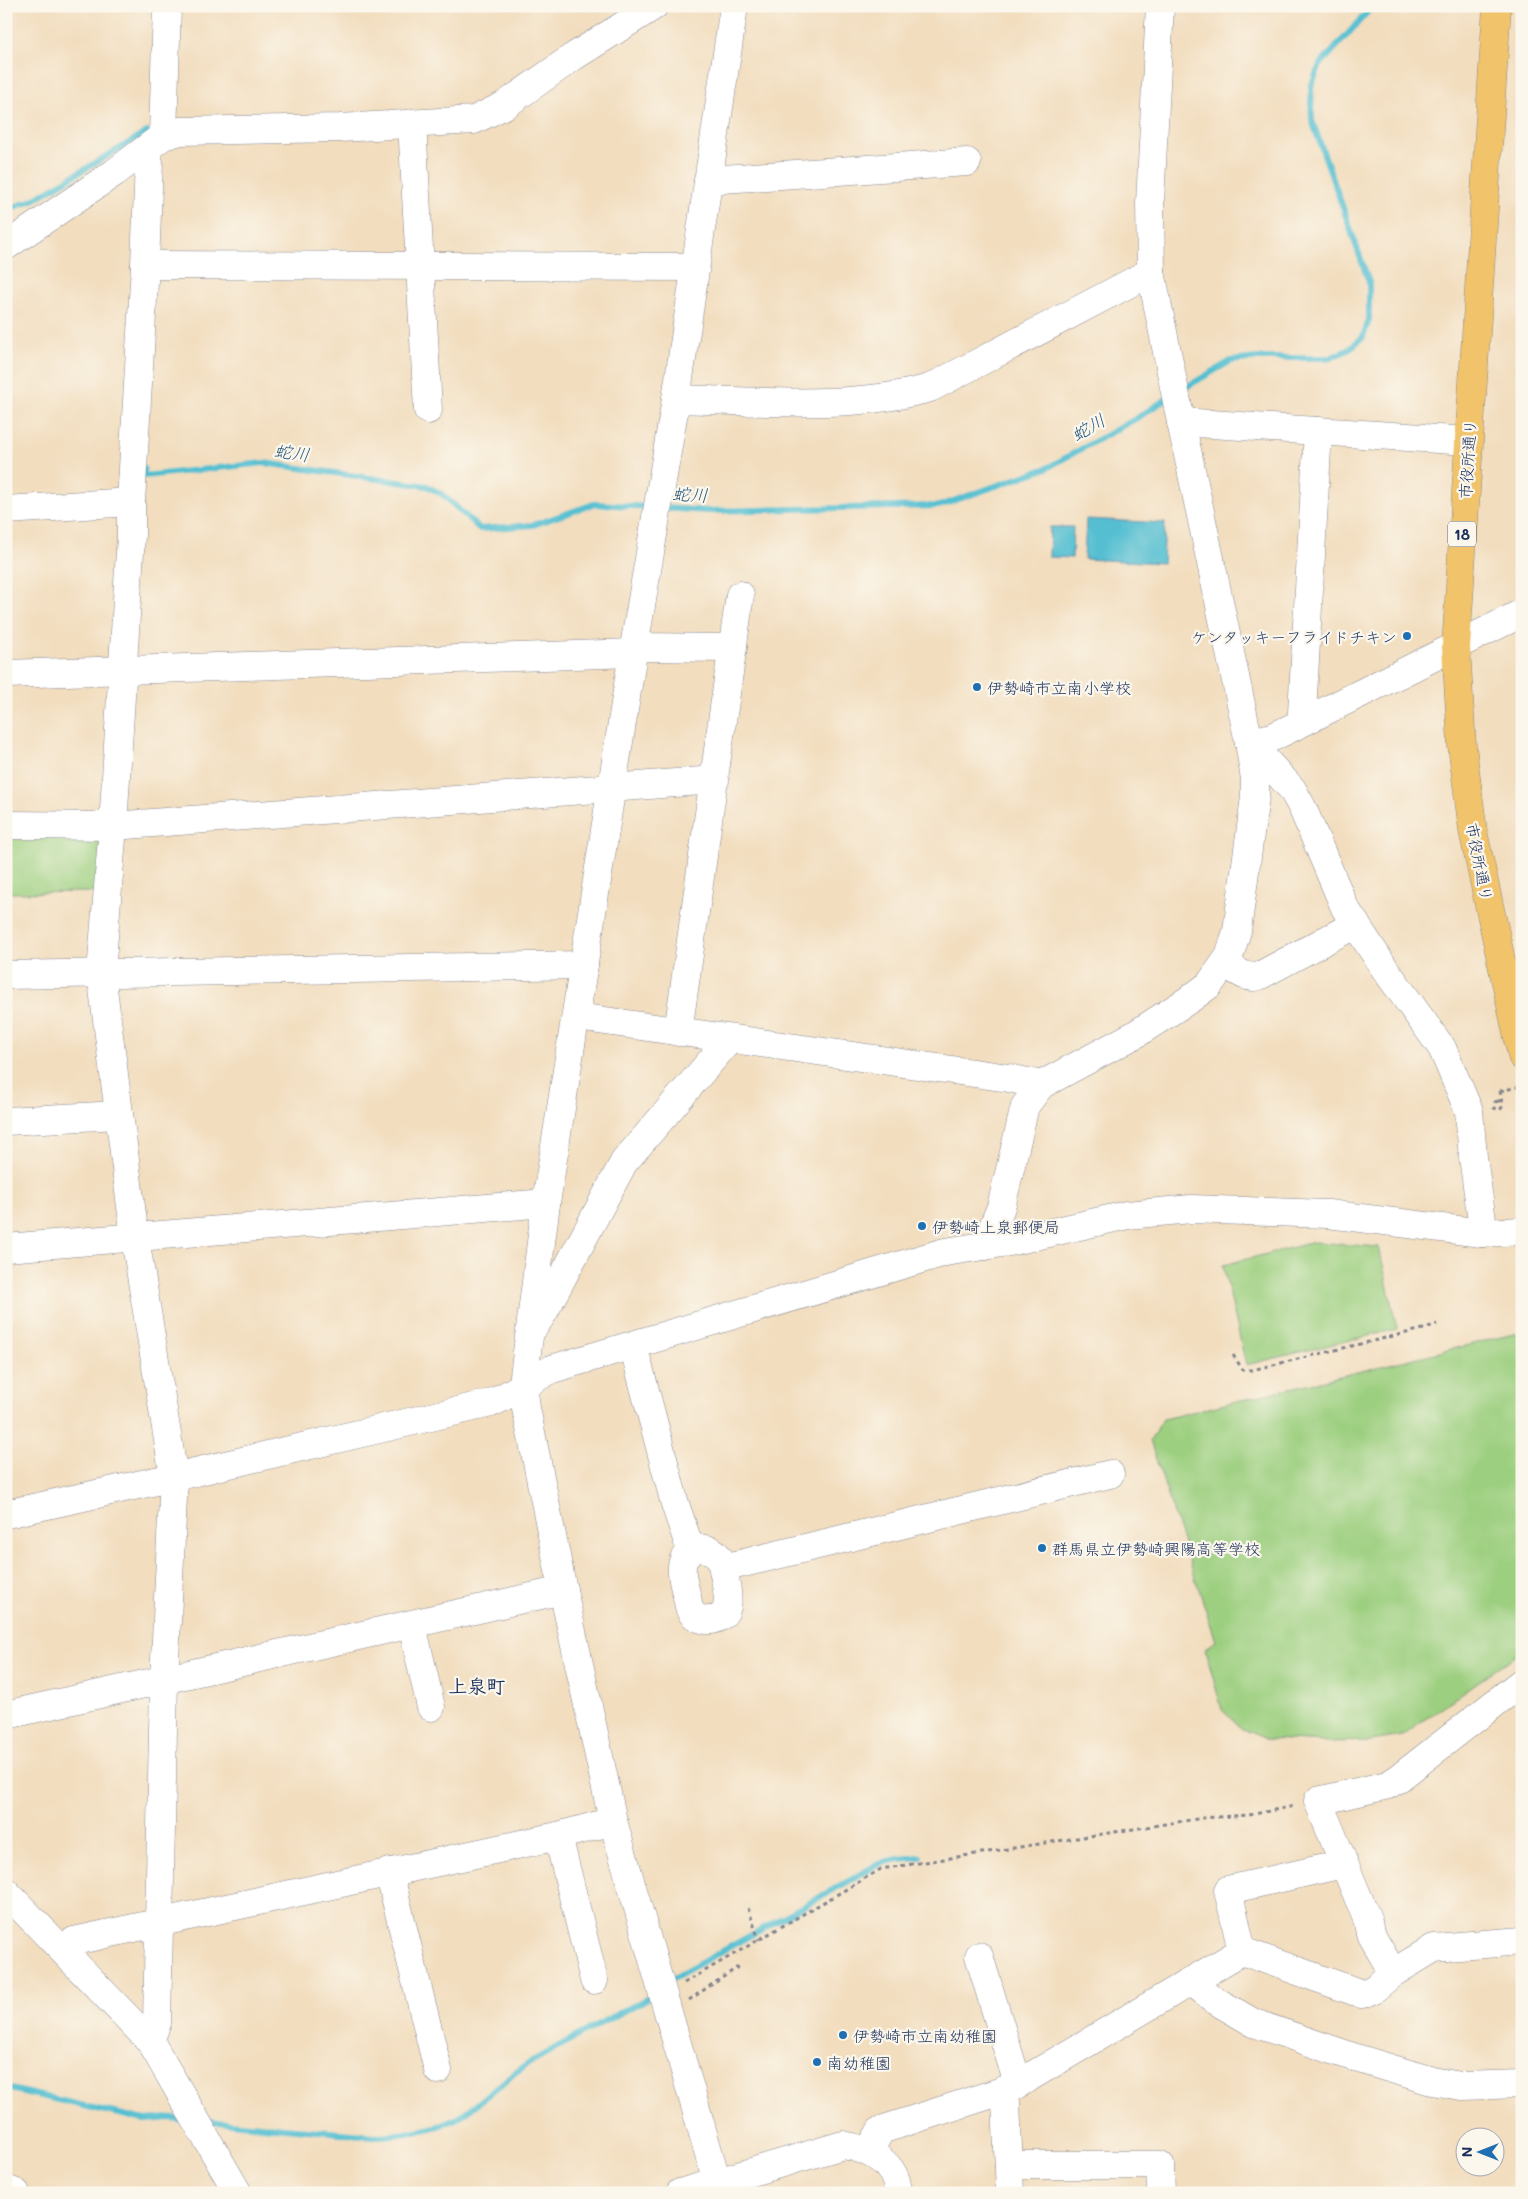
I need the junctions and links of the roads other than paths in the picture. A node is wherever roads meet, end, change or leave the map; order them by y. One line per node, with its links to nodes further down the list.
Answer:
1 (167, 6): 7 (street)
2 (654, 6): 6 (street)
3 (734, 6): 9 (street)
4 (1160, 6): 14 (street)
5 (1497, 6): 19 (main road, 市役所通り / 18)
6 (412, 123): 7 (street); 12 (street)
7 (154, 144): 10 (street); 11 (street)
8 (967, 162): 9 (street)
9 (708, 180): 13 (street)
10 (6, 246)
11 (145, 265): 12 (street); 20 (street)
12 (420, 266): 13 (street); 16 (street)
13 (695, 267): 15 (street)
14 (1151, 272): 15 (street); 17 (street)
15 (676, 399): 26 (street)
16 (428, 410)
17 (1179, 415): 18 (street); 30 (street)
18 (1318, 431): 19 (street); 29 (street)
19 (1468, 442): 24 (main road, 市役所通り / 18)
20 (131, 502): 21 (street); 27 (street)
21 (6, 510)
22 (740, 595): 25 (street)
23 (1522, 613): 24 (street)
24 (1456, 647): 29 (street); 43 (main road, 市役所通り / 18)
25 (733, 648): 26 (street); 31 (street)
26 (633, 650): 27 (street); 32 (street)
27 (123, 669): 28 (street); 34 (street)
28 (6, 674)
29 (1303, 722): 30 (street)
30 (1250, 742): 35 (street); 36 (street)
31 (715, 780): 32 (street); 41 (street)
32 (613, 788): 34 (street); 37 (street)
33 (6, 825): 34 (street)
34 (113, 826): 38 (street)
35 (1356, 924): 36 (street); 49 (street)
36 (1225, 963): 44 (street)
37 (584, 965): 38 (street); 40 (street)
38 (101, 973): 39 (street); 45 (street)
39 (6, 975)
40 (577, 1017): 41 (street); 47 (street)
41 (678, 1032): 42 (street)
42 (729, 1040): 44 (street); 53 (street)
43 (1522, 1056)
44 (1041, 1085): 51 (street)
45 (119, 1115): 46 (street); 50 (street)
46 (6, 1121)
47 (546, 1203): 50 (street); 53 (street)
48 (1522, 1230): 49 (street)
49 (1482, 1233): 51 (street)
50 (136, 1238): 52 (street); 57 (street)
51 (986, 1246): 54 (street)
52 (6, 1248)
53 (528, 1334): 55 (street)
54 (633, 1345): 55 (street); 59 (street)
55 (523, 1384): 57 (street); 61 (street)
56 (1110, 1474): 60 (street)
57 (174, 1478): 58 (street); 63 (street)
58 (6, 1514)
59 (691, 1551): 60 (street); 60 (street)
60 (723, 1568)
61 (562, 1590): 62 (street); 67 (street)
62 (412, 1625): 63 (street); 65 (street)
63 (164, 1680): 66 (street); 72 (street)
64 (1522, 1682): 69 (street)
65 (431, 1707)
66 (6, 1715)
67 (613, 1822): 68 (street); 86 (street)
68 (558, 1836): 70 (street); 79 (street)
69 (1343, 1864): 75 (street); 77 (street)
70 (390, 1872): 72 (street); 81 (street)
71 (6, 1892): 74 (street)
72 (159, 1923): 74 (street); 80 (street)
73 (1522, 1941): 77 (street)
74 (61, 1948): 80 (street)
75 (1242, 1951): 77 (street); 78 (street)
76 (979, 1956): 83 (street)
77 (1392, 1973)
78 (1195, 1979): 82 (street); 83 (street)
79 (594, 1980)
80 (150, 2041): 89 (street)
81 (438, 2070)
82 (1522, 2084)
83 (1010, 2087): 84 (street); 85 (street)
84 (869, 2151): 86 (street); 91 (street)
85 (1009, 2165): 92 (street); 93 (street)
86 (717, 2182): 90 (street)
87 (6, 2189): 88 (street)
88 (16, 2193)
89 (238, 2193)
90 (680, 2193)
91 (898, 2193)
92 (1010, 2193)
93 (1161, 2193)

